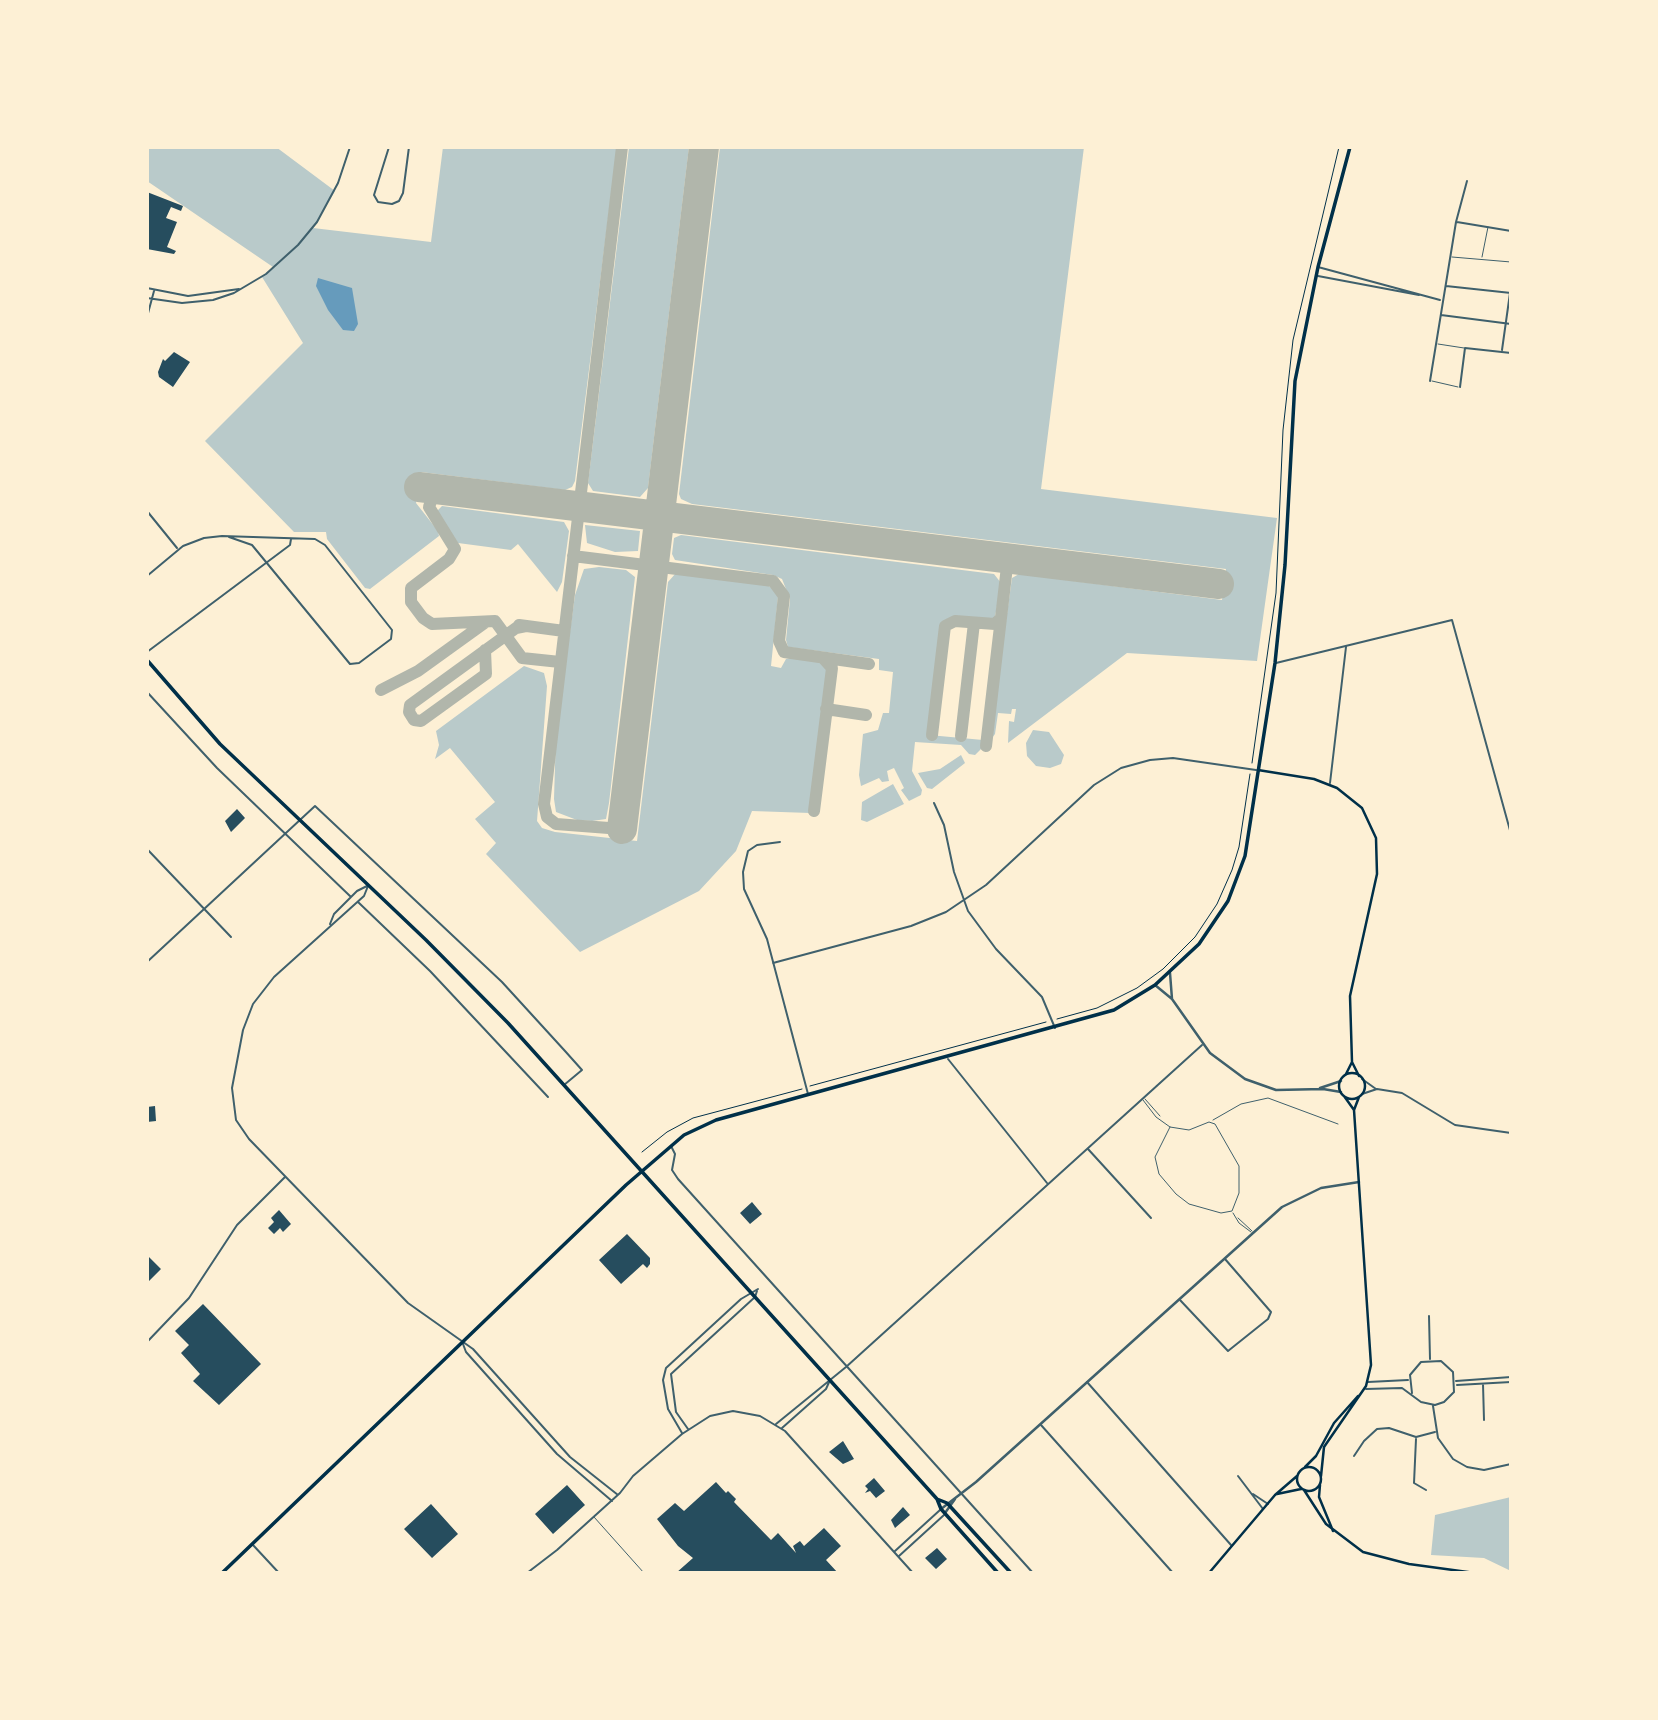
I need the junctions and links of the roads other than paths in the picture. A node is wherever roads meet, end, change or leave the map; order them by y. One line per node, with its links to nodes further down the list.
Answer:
1 (350, 147): 16 (street)
2 (390, 147): 3 (street)
3 (409, 147)
4 (1350, 147): 12 (main road)
5 (1467, 181): 6 (street)
6 (1456, 222): 7 (street); 9 (street)
7 (1488, 227): 8 (street); 10 (lane)
8 (1511, 231)
9 (1450, 257): 10 (lane); 14 (street)
10 (1481, 259): 11 (lane)
11 (1511, 262)
12 (1318, 267): 13 (main road); 19 (street)
13 (1316, 276): 19 (street); 42 (main road)
14 (1445, 286): 18 (street); 22 (street)
15 (147, 288): 17 (street)
16 (239, 289): 17 (street); 21 (street)
17 (155, 290): 21 (street)
18 (1510, 293): 25 (street)
19 (1420, 295): 22 (street)
20 (147, 298): 21 (street)
21 (152, 299): 24 (street)
22 (1441, 301): 23 (street)
23 (1440, 315): 25 (street); 27 (street)
24 (147, 317)
25 (1505, 323): 26 (street); 29 (street)
26 (1511, 324)
27 (1435, 344): 28 (lane); 31 (street)
28 (1465, 348): 29 (street); 32 (street)
29 (1502, 352): 30 (street)
30 (1511, 354)
31 (1430, 381): 32 (lane)
32 (1460, 387)
33 (148, 512): 36 (street)
34 (229, 537): 35 (street); 36 (street); 37 (street)
35 (292, 538): 37 (street); 37 (street)
36 (179, 550): 38 (street)
37 (267, 562): 40 (street)
38 (147, 576)
39 (1346, 646): 42 (street); 45 (street); 49 (street)
40 (147, 652)
41 (147, 660): 47 (main road)
42 (1275, 663): 44 (main road)
43 (147, 692): 48 (street)
44 (1258, 770): 45 (main road); 54 (street); 61 (main road)
45 (1330, 785): 67 (main road)
46 (934, 803): 54 (street)
47 (299, 820): 48 (street); 52 (main road); 70 (street)
48 (284, 834): 53 (street); 56 (street)
49 (1511, 834)
50 (780, 842): 60 (street)
51 (147, 849): 56 (street)
52 (369, 885): 53 (street); 55 (street); 70 (main road)
53 (351, 897): 57 (street)
54 (964, 901): 60 (street); 64 (street)
55 (358, 902): 57 (street); 76 (street)
56 (204, 909): 58 (street); 59 (street)
57 (329, 925): 87 (street)
58 (231, 937)
59 (147, 962)
60 (773, 963): 74 (street)
61 (1170, 973): 62 (main road); 63 (street)
62 (1155, 985): 63 (street); 64 (main road)
63 (1172, 999): 65 (street)
64 (1055, 1028): 66 (main road)
65 (1202, 1045): 71 (street); 77 (street)
66 (947, 1057): 74 (main road); 89 (street)
67 (1352, 1062): 68 (main road); 69 (main road)
68 (1361, 1077): 69 (main road); 72 (street); 75 (main road)
69 (1343, 1079): 71 (street); 73 (main road)
70 (564, 1085): 86 (main road)
71 (1314, 1089): 73 (street)
72 (1377, 1090): 75 (street); 83 (street)
73 (1343, 1094): 75 (main road); 78 (main road)
74 (809, 1095): 84 (main road)
75 (1361, 1096): 78 (main road)
76 (548, 1097)
77 (1143, 1098): 79 (lane); 79 (lane); 85 (street)
78 (1354, 1110): 88 (main road)
79 (1160, 1118): 82 (lane)
80 (1212, 1122): 81 (lane); 82 (lane); 90 (lane)
81 (1338, 1124)
82 (1170, 1127): 90 (lane)
83 (1511, 1133)
84 (670, 1145): 86 (main road); 101 (street)
85 (1088, 1148): 89 (street); 91 (street)
86 (642, 1171): 94 (main road); 99 (main road)
87 (286, 1177): 98 (street); 99 (street)
88 (1359, 1182): 92 (street); 108 (main road)
89 (1047, 1184): 101 (street)
90 (1232, 1211): 92 (lane)
91 (1151, 1218)
92 (1252, 1233): 93 (street)
93 (1224, 1258): 96 (street); 96 (street)
94 (750, 1292): 95 (main road); 121 (street)
95 (755, 1297): 104 (main road); 119 (street)
96 (1180, 1299): 107 (street)
97 (1429, 1315): 100 (street)
98 (147, 1342)
99 (462, 1343): 135 (street); 138 (street); 147 (main road)
100 (1430, 1360): 105 (street); 106 (street)
101 (846, 1367): 104 (street); 132 (street)
102 (1511, 1377): 103 (street)
103 (1483, 1379): 106 (street); 110 (street)
104 (830, 1380): 116 (street); 118 (street); 136 (main road)
105 (1409, 1380): 108 (street); 113 (street)
106 (1456, 1381): 111 (street)
107 (1087, 1382): 117 (street); 148 (street)
108 (1368, 1382): 112 (main road)
109 (1511, 1382): 110 (street)
110 (1483, 1384): 111 (street); 115 (street)
111 (1456, 1385): 114 (street)
112 (1364, 1390): 113 (street); 125 (main road); 128 (main road)
113 (1412, 1393): 114 (street)
114 (1433, 1405): 120 (street)
115 (1484, 1420)
116 (776, 1424): 118 (street); 119 (street)
117 (1040, 1424): 132 (street); 159 (street)
118 (782, 1428): 149 (street)
119 (688, 1430): 121 (street)
120 (1436, 1432): 122 (street); 124 (street)
121 (682, 1434): 135 (street)
122 (1416, 1437): 123 (street); 131 (street)
123 (1354, 1456)
124 (1511, 1464)
125 (1305, 1467): 127 (main road); 128 (main road)
126 (1238, 1476): 133 (street)
127 (1297, 1476): 130 (main road); 134 (main road)
128 (1321, 1476): 129 (main road)
129 (1321, 1482): 130 (main road); 146 (main road)
130 (1303, 1490): 134 (main road); 146 (main road)
131 (1426, 1490)
132 (962, 1493): 137 (street); 158 (street)
133 (1252, 1493): 140 (street); 143 (street)
134 (1278, 1494): 140 (main road)
135 (618, 1495): 138 (street)
136 (937, 1499): 139 (main road); 141 (main road)
137 (956, 1499): 139 (street); 142 (street)
138 (612, 1501): 145 (street)
139 (947, 1503): 141 (street); 142 (main road)
140 (1268, 1504): 143 (main road)
141 (941, 1508): 144 (main road); 149 (street)
142 (951, 1508): 144 (street); 157 (main road)
143 (1264, 1509): 148 (main road)
144 (945, 1513): 150 (street); 156 (main road)
145 (594, 1517): 153 (street); 154 (lane)
146 (1333, 1531): 161 (main road)
147 (252, 1545): 151 (main road); 152 (street)
148 (1232, 1546): 160 (main road)
149 (894, 1551): 150 (street)
150 (899, 1557): 155 (street)
151 (222, 1573)
152 (279, 1573)
153 (527, 1573)
154 (644, 1573)
155 (913, 1573)
156 (999, 1573)
157 (1011, 1573)
158 (1033, 1573)
159 (1173, 1573)
160 (1209, 1573)
161 (1475, 1573)

